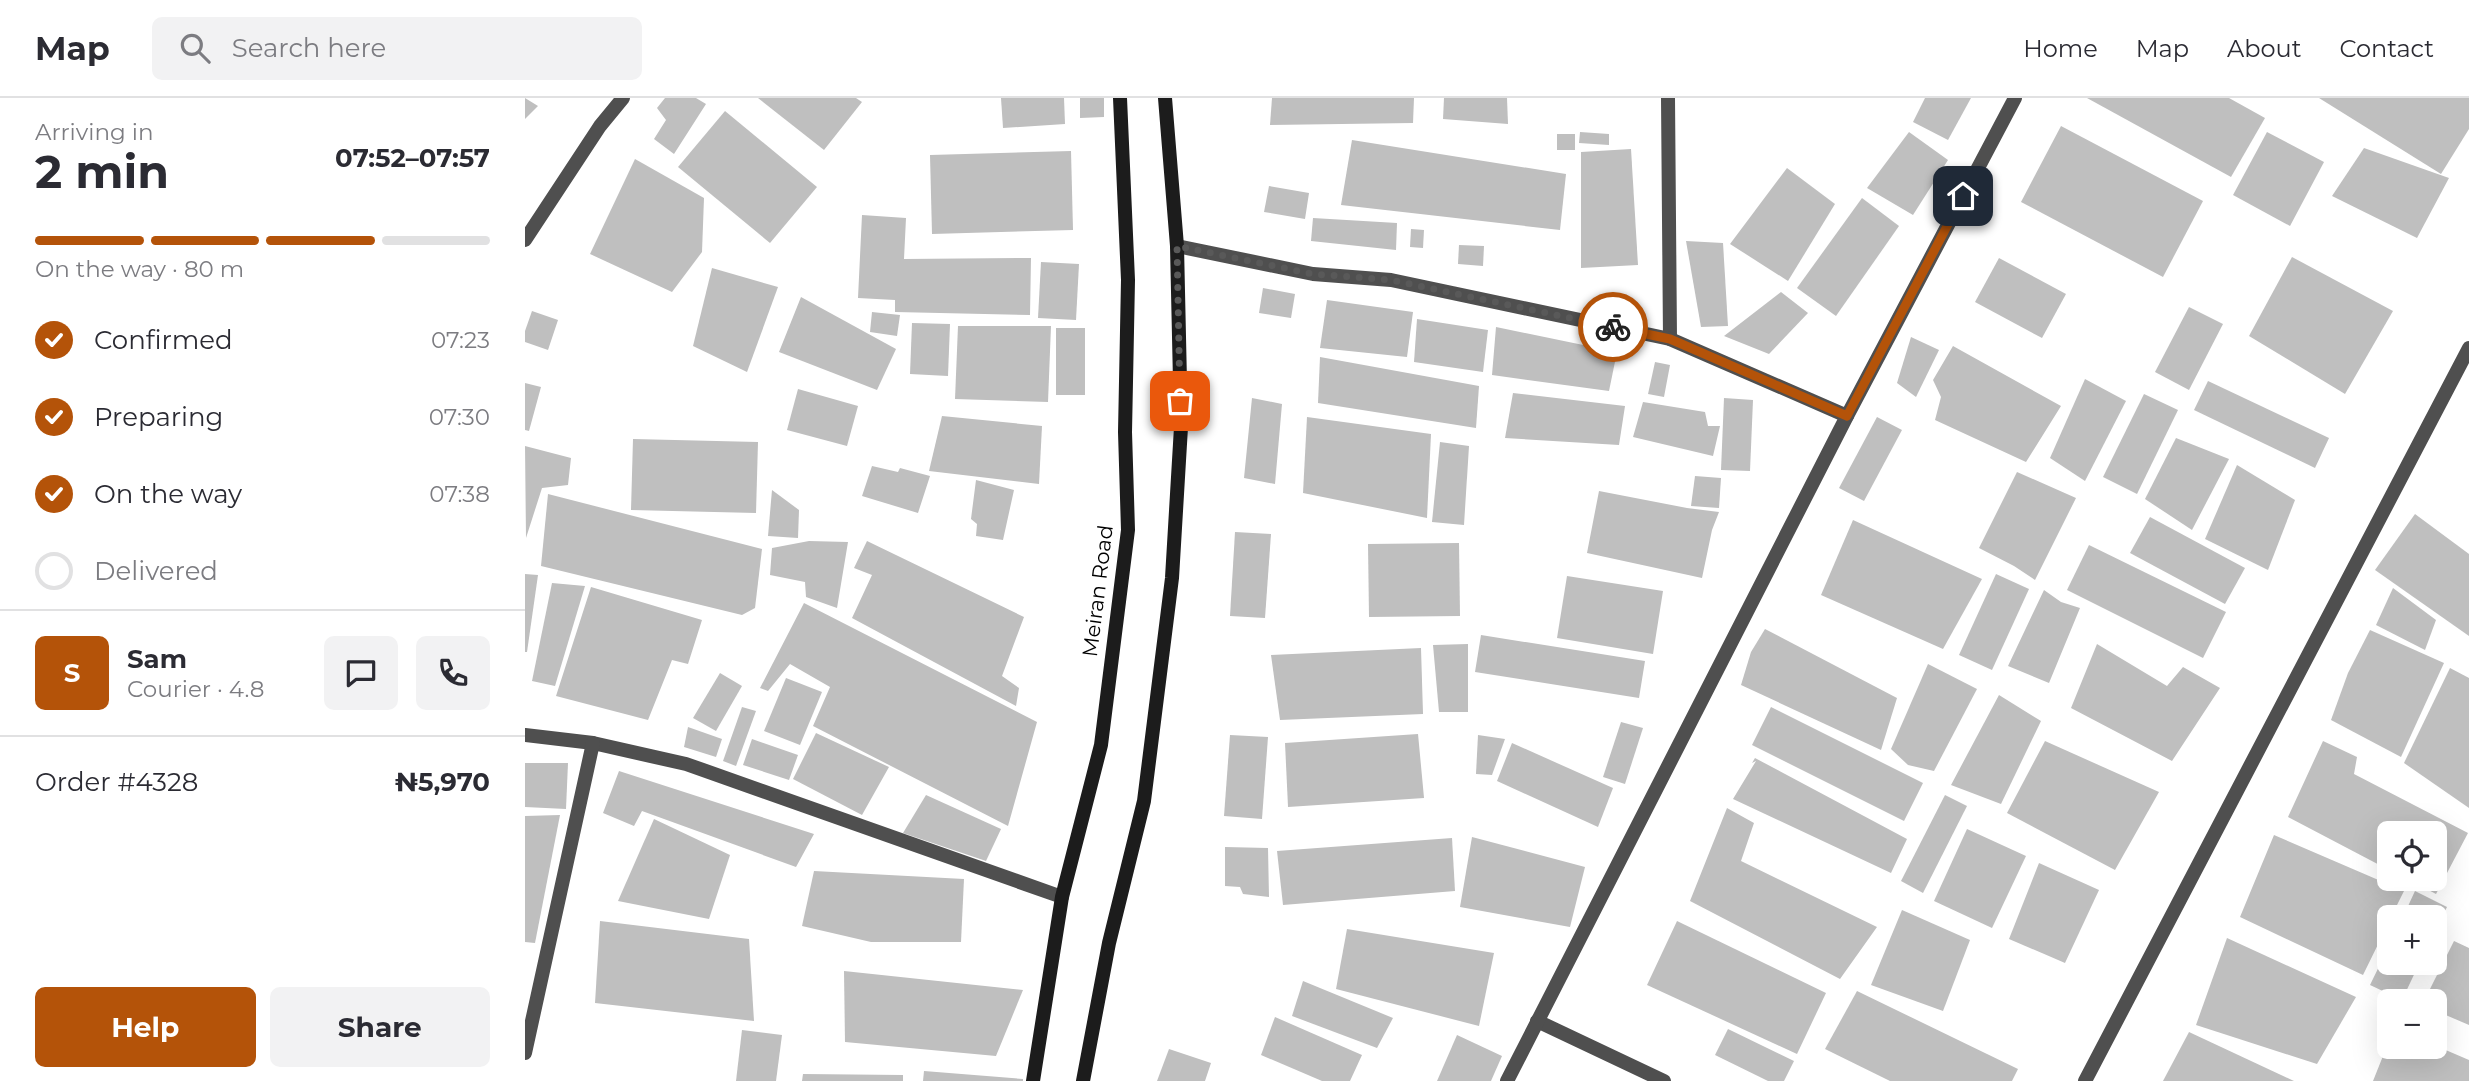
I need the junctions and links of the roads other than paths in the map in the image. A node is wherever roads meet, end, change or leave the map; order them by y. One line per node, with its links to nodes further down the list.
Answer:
1 (623, 98): 6 (street)
2 (1119, 98): 13 (main road, Meiran Road)
3 (1165, 98): 7 (main road)
4 (1668, 98): 8 (street)
5 (2015, 98): 10 (street)
6 (525, 240)
7 (1177, 246): 8 (street); 17 (main road)
8 (1670, 339): 10 (street)
9 (2469, 348): 20 (street)
10 (1847, 416): 14 (street)
11 (525, 735): 12 (street)
12 (593, 743): 13 (street); 15 (street)
13 (1062, 897): 16 (main road, Meiran Road)
14 (1537, 1021): 18 (street); 19 (street)
15 (525, 1053)
16 (1033, 1081)
17 (1083, 1081)
18 (1507, 1081)
19 (1664, 1081)
20 (2085, 1081)

